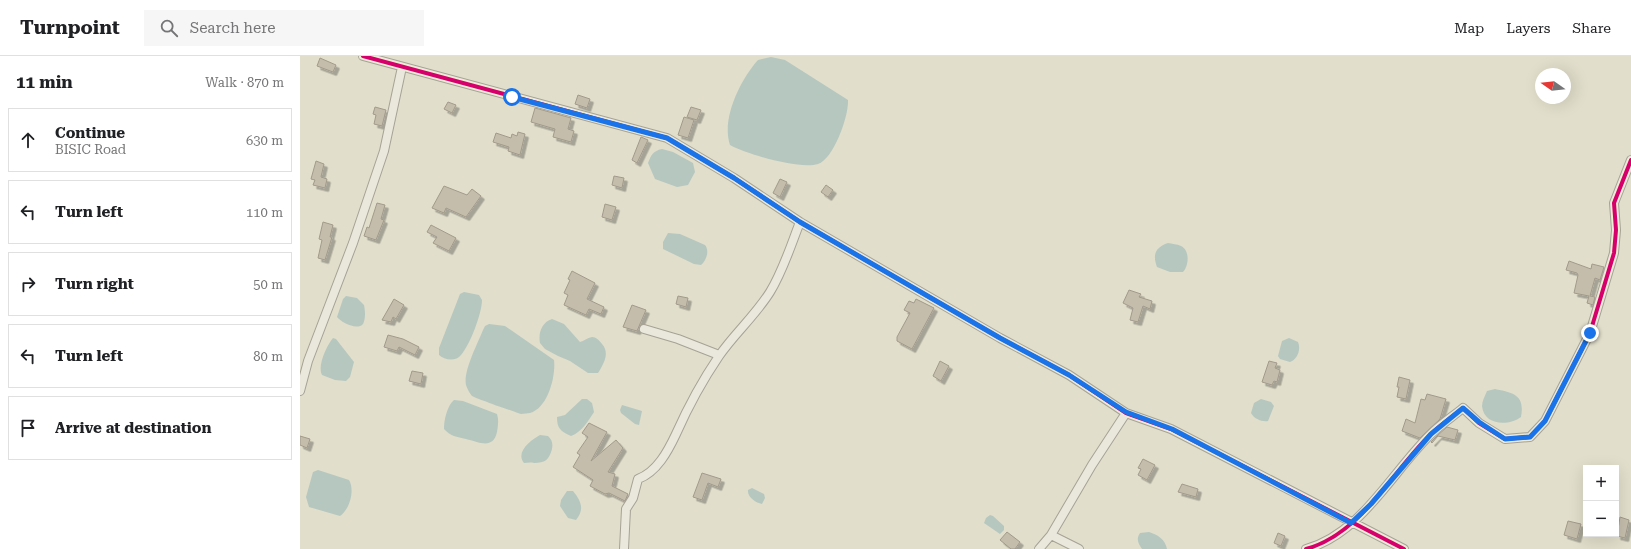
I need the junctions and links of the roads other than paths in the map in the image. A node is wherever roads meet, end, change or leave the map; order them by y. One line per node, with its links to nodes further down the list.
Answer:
1 (364, 56): 2 (street)
2 (402, 67): 4 (street); 7 (street)
3 (1631, 160): 9 (street)
4 (800, 222): 6 (street); 8 (street)
5 (644, 330): 6 (street)
6 (719, 355): 11 (street)
7 (300, 391)
8 (1126, 412): 9 (street); 10 (street)
9 (1351, 523): 14 (street); 15 (street)
10 (1051, 535): 12 (street); 13 (street)
11 (624, 549)
12 (1040, 549)
13 (1079, 549)
14 (1306, 549)
15 (1404, 549)

